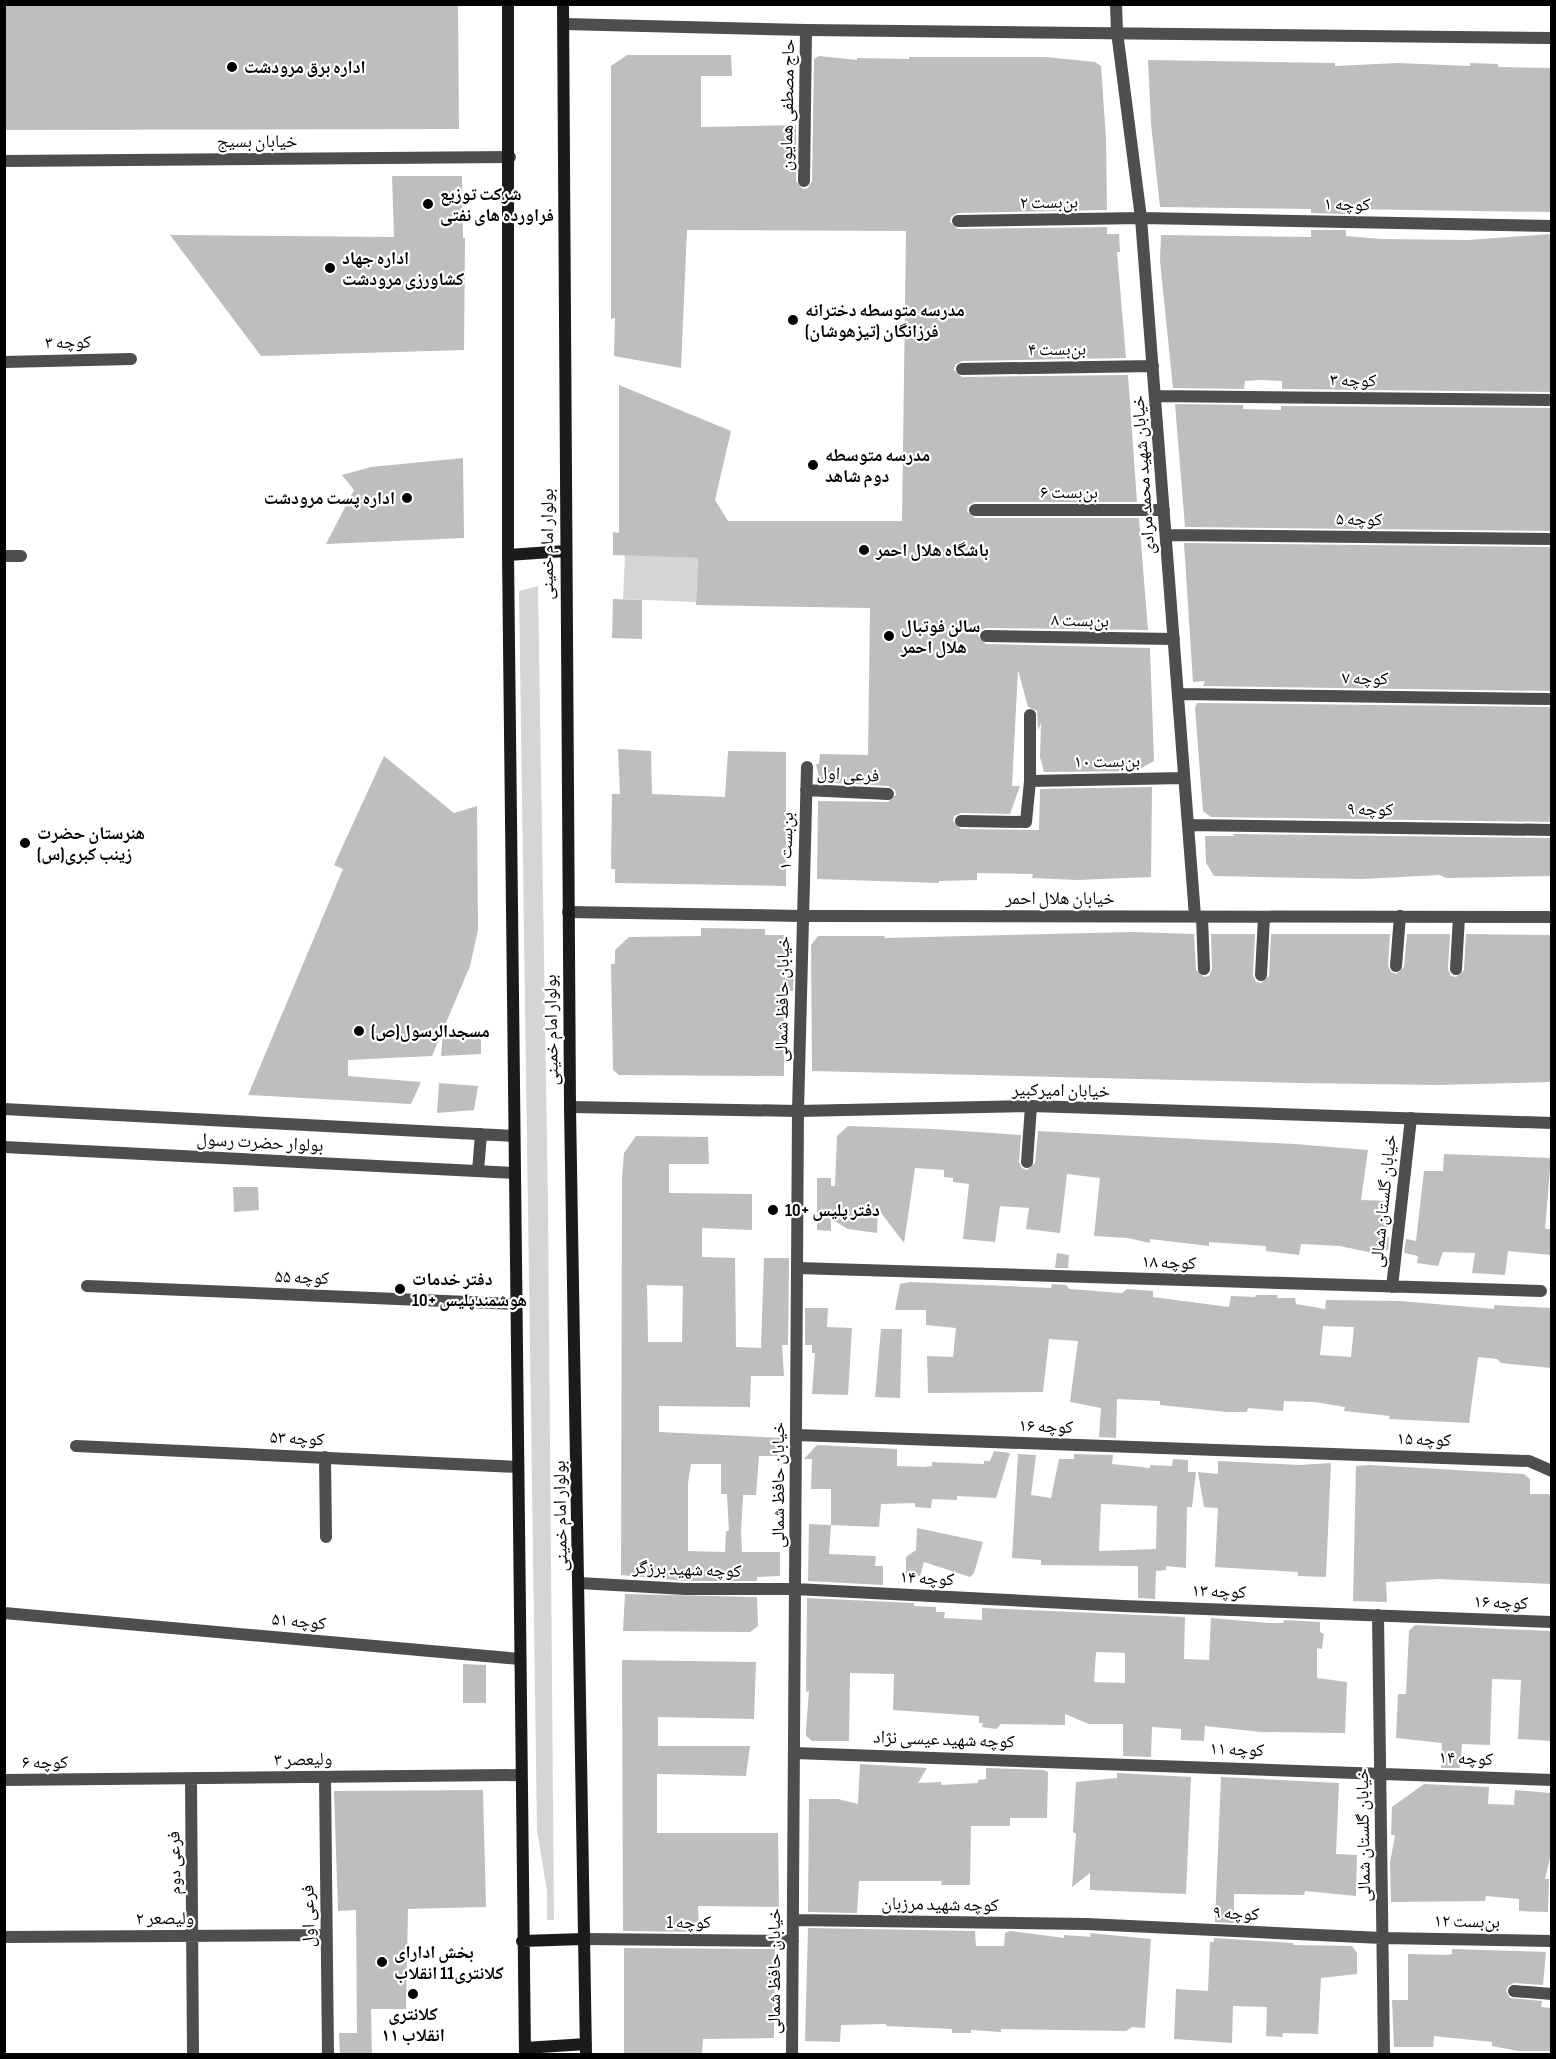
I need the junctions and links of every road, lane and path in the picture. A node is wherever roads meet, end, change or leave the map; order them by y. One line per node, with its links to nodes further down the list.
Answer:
1 (508, 4): 8 (main road)
2 (563, 4): 4 (main road, بولوار امام خمینی)
3 (1116, 4): 6 (street, خیابان شهید محمد مرادی)
4 (564, 24): 5 (street); 24 (main road, بولوار امام خمینی)
5 (806, 30): 6 (street); 10 (street, حاج مصطفی همایون)
6 (1117, 32): 7 (street); 11 (street, خیابان شهید محمد مرادی)
7 (1551, 38)
8 (510, 157): 9 (street, خیابان بسیج); 25 (main road)
9 (4, 160)
10 (804, 181)
11 (1141, 218): 12 (street, بن‌بست ۲); 13 (street, کوچه ۱); 16 (street, خیابان شهید محمد مرادی)
12 (958, 221)
13 (1551, 226)
14 (131, 359): 15 (street, کوچه ۳)
15 (4, 362)
16 (1153, 366): 17 (street, بن‌بست ۴); 18 (street, خیابان شهید محمد مرادی)
17 (962, 369)
18 (1155, 396): 19 (street, کوچه ۳); 21 (street, خیابان شهید محمد مرادی)
19 (1551, 399)
20 (975, 510): 21 (street, بن‌بست ۶)
21 (1164, 510): 22 (street, خیابان شهید محمد مرادی)
22 (1166, 535): 23 (street, کوچه ۵); 29 (street, خیابان شهید محمد مرادی)
23 (1551, 539)
24 (565, 551): 25 (main road); 41 (main road, بولوار امام خمینی)
25 (508, 555): 59 (main road)
26 (4, 556): 27 (street)
27 (21, 556)
28 (986, 636): 29 (street, بن‌بست ۸)
29 (1174, 639): 30 (street, خیابان شهید محمد مرادی)
30 (1178, 694): 31 (street, کوچه ۷); 34 (street, خیابان شهید محمد مرادی)
31 (1551, 699)
32 (1030, 715): 35 (street)
33 (807, 767): 36 (street, بن‌بست ۱)
34 (1184, 778): 35 (street, بن‌بست ۱۰); 39 (street, خیابان شهید محمد مرادی)
35 (1030, 781): 38 (street)
36 (806, 790): 37 (street, فرعی اول); 42 (street, بن‌بست ۱)
37 (888, 794)
38 (961, 821)
39 (1188, 825): 40 (street, کوچه ۹); 43 (street, خیابان شهید محمد مرادی)
40 (1551, 830)
41 (568, 912): 42 (street, خیابان هلال احمر); 53 (main road, بولوار امام خمینی)
42 (801, 916): 43 (street, خیابان هلال احمر); 55 (street, خیابان حافظ شمالی)
43 (1199, 916): 44 (street, خیابان هلال احمر); 49 (street)
44 (1264, 916): 45 (street, خیابان هلال احمر); 51 (street)
45 (1400, 916): 46 (street, خیابان هلال احمر); 48 (street)
46 (1459, 917): 47 (street, خیابان هلال احمر); 50 (street)
47 (1551, 917)
48 (1396, 966)
49 (1204, 969)
50 (1456, 969)
51 (1261, 975)
52 (1031, 1106): 55 (street, خیابان امیرکبیر); 56 (street, خیابان امیرکبیر); 61 (street)
53 (570, 1107): 55 (street, خیابان امیرکبیر); 76 (main road, بولوار امام خمینی)
54 (4, 1109): 58 (street, بولوار حضرت رسول)
55 (798, 1111): 64 (street, خیابان حافظ شمالی)
56 (1411, 1119): 57 (street, خیابان امیرکبیر); 66 (street, خیابان گلستان شمالی)
57 (1551, 1123)
58 (481, 1134): 59 (street, بولوار حضرت رسول); 62 (street)
59 (513, 1136): 63 (main road)
60 (4, 1147): 62 (street, بولوار حضرت رسول)
61 (1026, 1162)
62 (478, 1171): 63 (street, بولوار حضرت رسول)
63 (514, 1173): 68 (main road)
64 (797, 1268): 66 (street, کوچه ۱۸); 69 (street, خیابان حافظ شمالی)
65 (87, 1286): 68 (street, کوچه ۵۵)
66 (1392, 1287): 67 (street, کوچه ۱۸)
67 (1541, 1291)
68 (516, 1304): 73 (main road)
69 (796, 1435): 71 (street, کوچه ۱۶); 77 (street, خیابان حافظ شمالی)
70 (75, 1446): 72 (street, کوچه ۵۳)
71 (1294, 1452): 74 (street, کوچه ۱۵)
72 (325, 1457): 73 (street, کوچه ۵۳); 75 (street)
73 (518, 1467): 82 (main road)
74 (1551, 1470)
75 (326, 1537)
76 (579, 1584): 77 (street, کوچه شهید برزگر); 98 (main road, بولوار امام خمینی)
77 (795, 1589): 78 (street, کوچه ۱۴); 83 (street, خیابان حافظ شمالی)
78 (1058, 1603): 80 (street, کوچه ۱۳)
79 (4, 1613): 82 (street, کوچه ۵۱)
80 (1378, 1615): 81 (street, کوچه ۱۶); 85 (street, خیابان گلستان شمالی)
81 (1551, 1622)
82 (520, 1659): 86 (main road)
83 (794, 1753): 84 (street, کوچه شهید عیسی نژاد); 92 (street, خیابان حافظ شمالی)
84 (1093, 1762): 85 (street, کوچه ۱۱)
85 (1380, 1773): 91 (street, کوچه ۱۴); 97 (street, خیابان گلستان شمالی)
86 (521, 1775): 87 (street, ولیعصر ۳); 99 (main road)
87 (325, 1777): 89 (street, ولیعصر ۳); 94 (street, فرعی اول)
88 (86, 1779): 89 (street, ولیعصر ۳); 90 (street, کوچه ۶)
89 (191, 1779): 95 (street, فرعی دوم)
90 (4, 1780)
91 (1551, 1780)
92 (793, 1920): 93 (street, کوچه شهید مرزبان); 100 (street, خیابان حافظ شمالی)
93 (1087, 1924): 97 (street, کوچه ۹)
94 (326, 1935): 95 (street, ولیصعر ۲); 108 (street, فرعی اول)
95 (192, 1936): 96 (street, ولیصعر ۲); 107 (street, فرعی دوم)
96 (4, 1937)
97 (1382, 1938): 101 (street, بن‌بست ۱۲); 110 (street, خیابان گلستان شمالی)
98 (584, 1939): 99 (main road); 100 (street, کوچه 1); 104 (main road, بولوار امام خمینی)
99 (522, 1941): 105 (main road)
100 (793, 1941): 106 (street, خیابان حافظ شمالی)
101 (1551, 1941)
102 (1514, 1991): 103 (street)
103 (1551, 1994)
104 (586, 2049): 105 (main road)
105 (525, 2051)
106 (792, 2054): 109 (street)
107 (193, 2055)
108 (328, 2055)
109 (798, 2055)
110 (1384, 2055)

